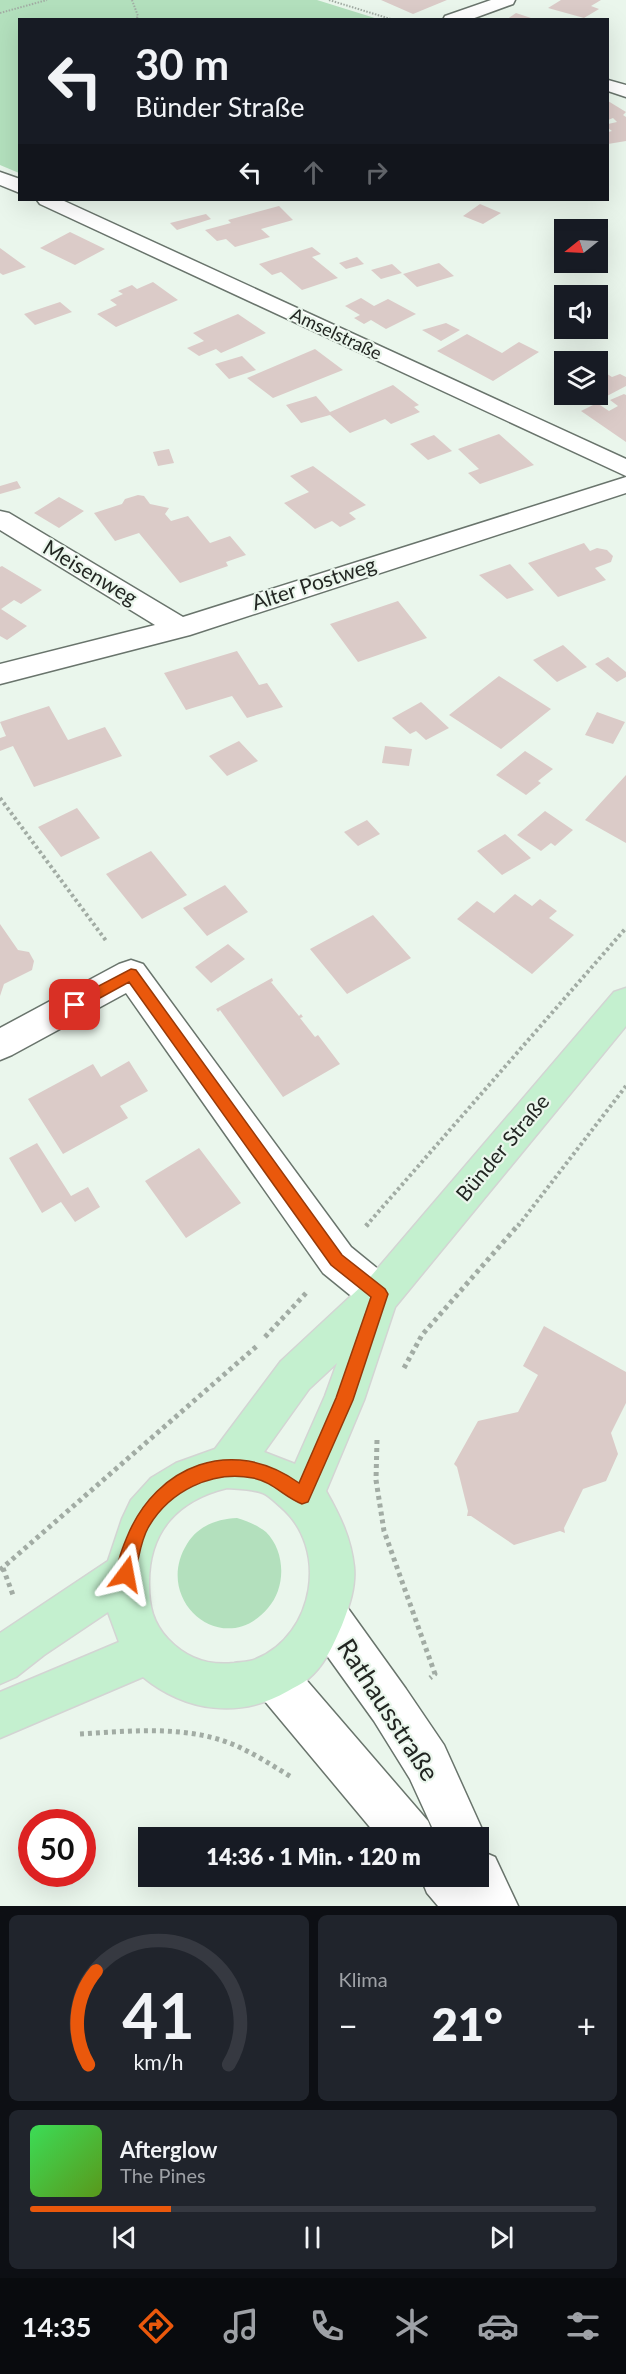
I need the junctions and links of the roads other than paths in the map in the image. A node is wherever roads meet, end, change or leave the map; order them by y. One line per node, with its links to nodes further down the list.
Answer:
1 (507, 0): 2 (street)
2 (457, 18)
3 (609, 85): 4 (street)
4 (626, 91)
5 (0, 178): 6 (street)
6 (18, 186)
7 (49, 201): 8 (street, Amselstraße)
8 (626, 468)
9 (626, 485): 11 (street, Alter Postweg)
10 (0, 519): 11 (street, Meisenweg)
11 (180, 628): 12 (street, Alter Postweg)
12 (0, 674)
13 (626, 1002): 15 (main road, Bünder Straße)
14 (0, 1046): 15 (street)
15 (380, 1294): 16 (main road, Bünder Straße); 17 (main road, Bünder Straße)
16 (227, 1467): 17 (main road); 18 (main road)
17 (302, 1496): 19 (main road)
18 (126, 1574): 20 (main road); 21 (main road)
19 (326, 1616): 22 (main road); 25 (street, Rathausstraße)
20 (149, 1652): 22 (main road); 23 (main road)
21 (0, 1661)
22 (274, 1677): 24 (street)
23 (0, 1715)
24 (402, 1827)
25 (457, 1827)
26 (454, 1887): 28 (street)
27 (484, 1887): 29 (street)
28 (470, 1906)
29 (493, 1906)

